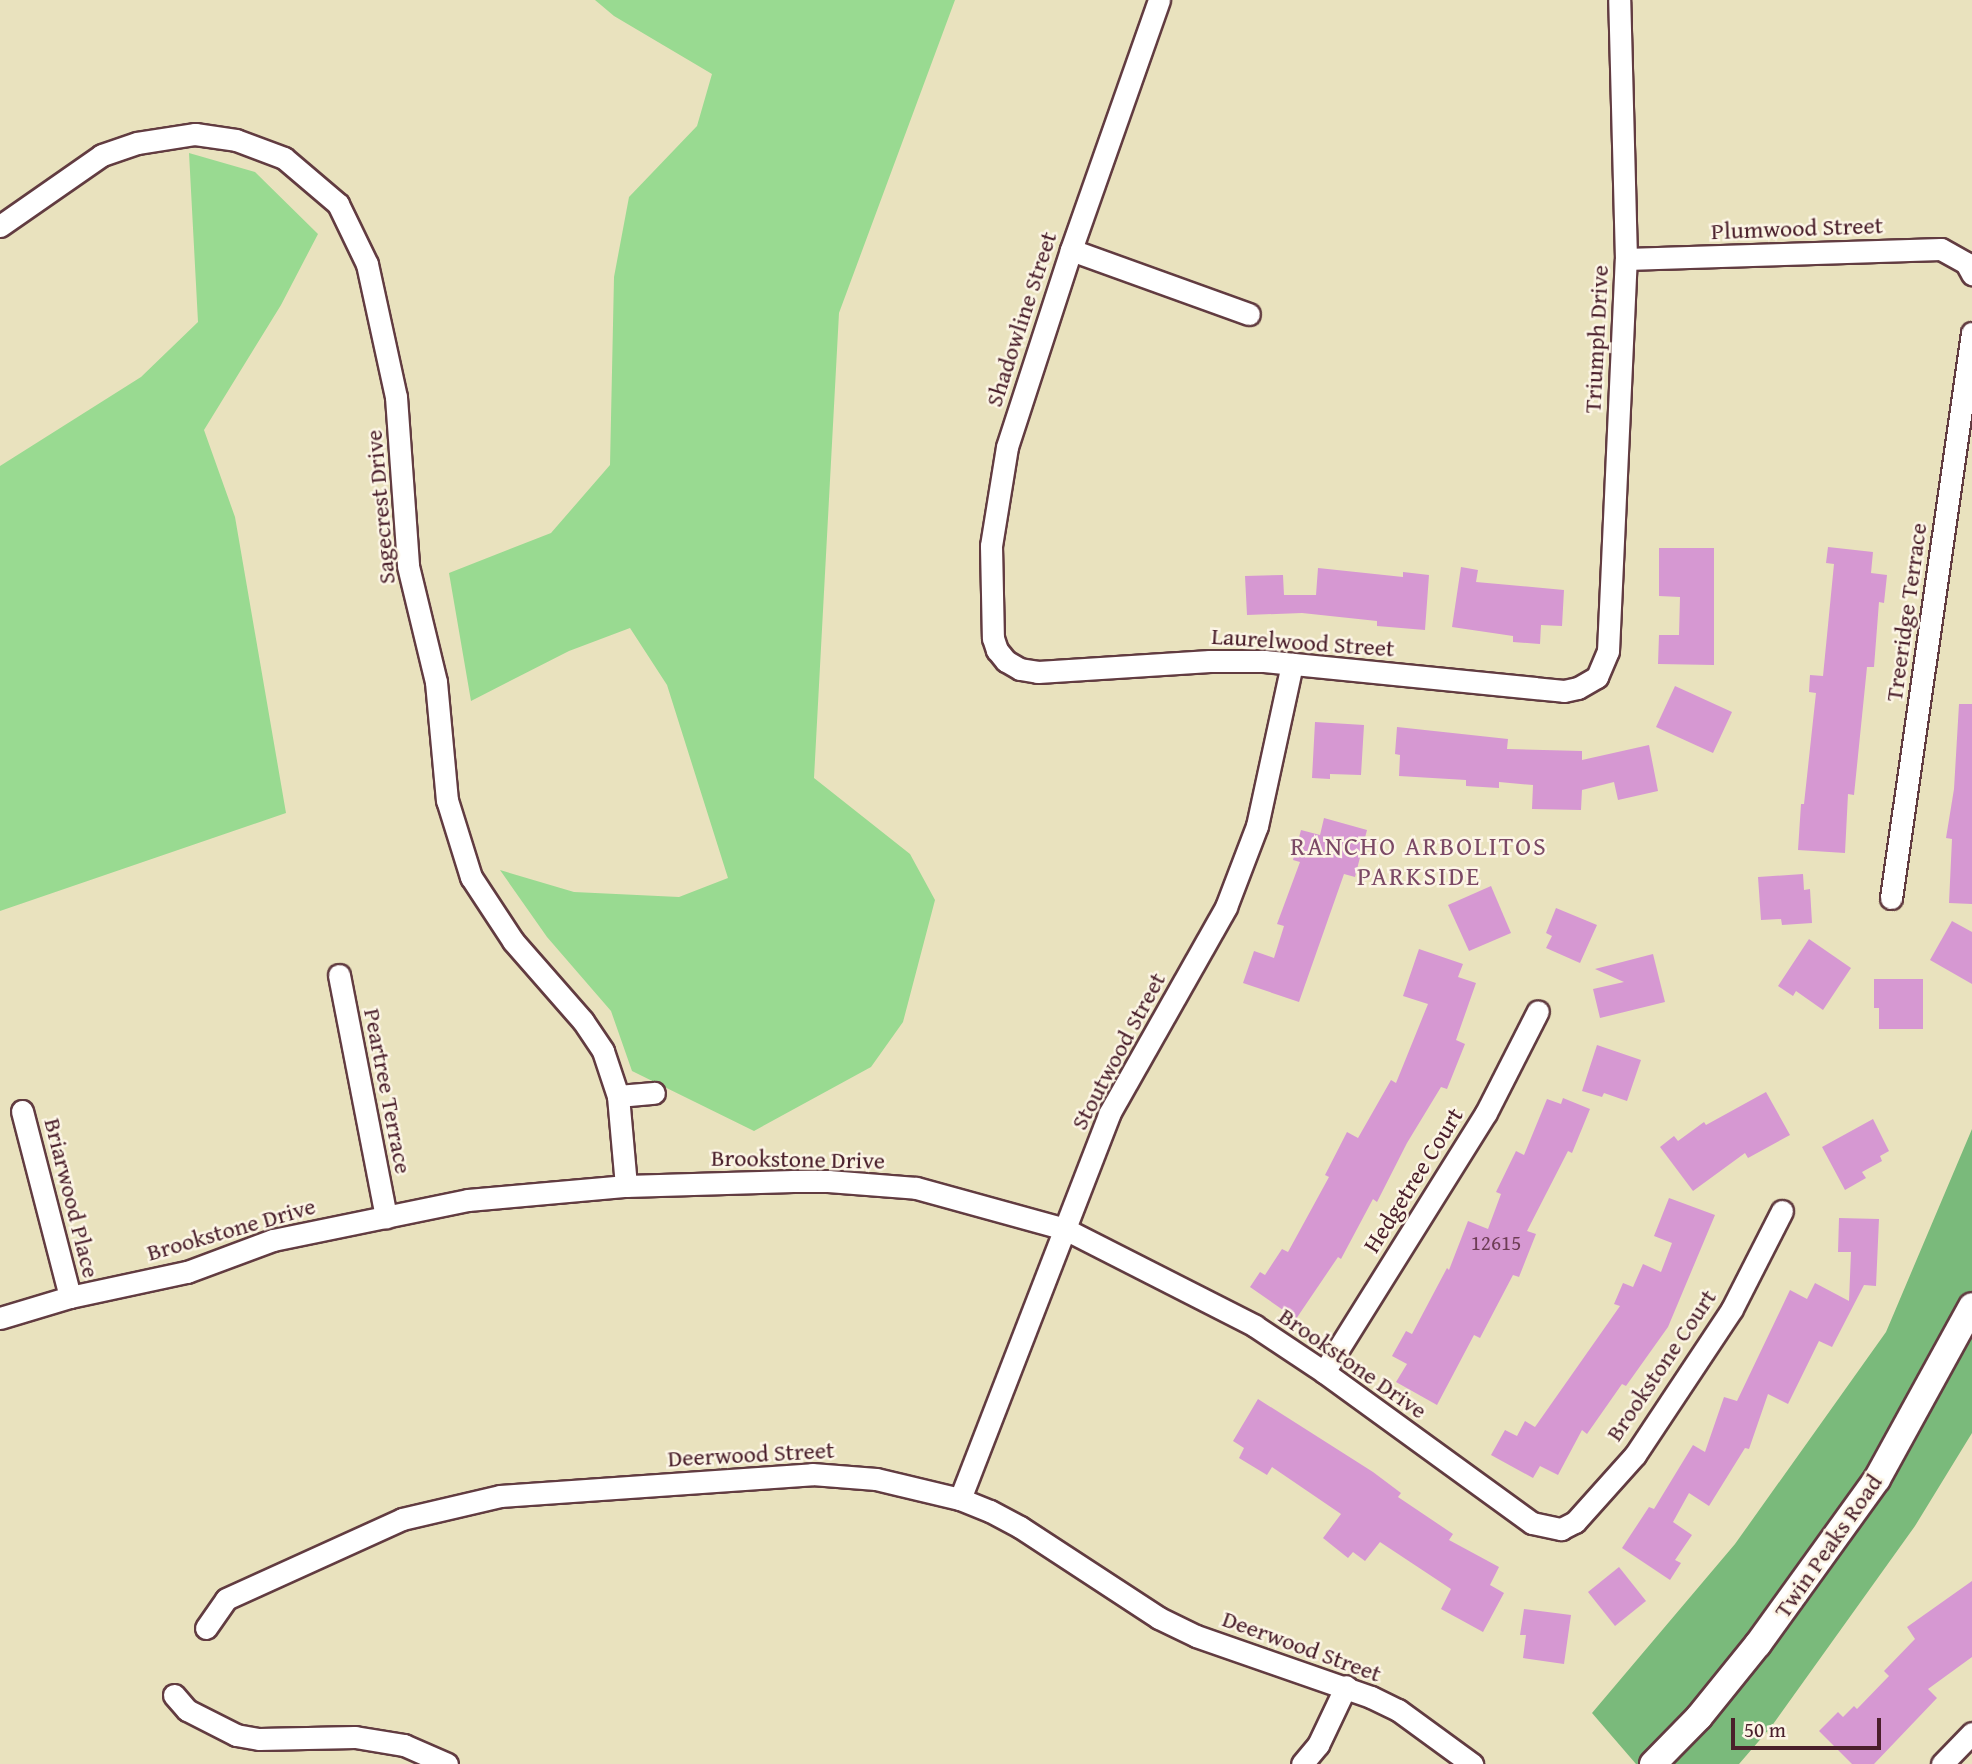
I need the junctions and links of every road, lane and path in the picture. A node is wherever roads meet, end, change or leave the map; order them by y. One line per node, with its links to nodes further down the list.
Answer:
1 (1159, 0): 4 (street, Shadowline Street)
2 (1619, 0): 5 (street, Triumph Drive)
3 (0, 226): 16 (street, Sagecrest Drive)
4 (1071, 250): 7 (street); 9 (street, Shadowline Street)
5 (1626, 259): 6 (street, Plumwood Street); 11 (street, Triumph Drive)
6 (1969, 268)
7 (1249, 314)
8 (1972, 333): 12 (street, Treeridge Terrace)
9 (1006, 661): 10 (street, Laurelwood Street)
10 (1292, 664): 11 (street, Laurelwood Street); 21 (street, Stoutwood Street)
11 (1597, 677)
12 (1891, 898)
13 (338, 975): 20 (street, Peartree Terrace)
14 (1538, 1011): 25 (street, Hedgetree Court)
15 (654, 1093): 16 (street)
16 (618, 1096): 18 (street, Sagecrest Drive)
17 (22, 1111): 22 (street, Briarwood Place)
18 (625, 1186): 20 (street, Brookstone Drive); 21 (street, Brookstone Drive)
19 (1782, 1211): 27 (street, Brookstone Court)
20 (386, 1217): 22 (street, Brookstone Drive)
21 (1065, 1229): 25 (street, Brookstone Drive); 26 (street, Stoutwood Street)
22 (70, 1297): 24 (street, Brookstone Drive)
23 (1972, 1306): 35 (main road, Twin Peaks Road)
24 (0, 1318)
25 (1324, 1372): 27 (street, Brookstone Drive)
26 (960, 1499): 28 (street, Deerwood Street); 29 (street, Deerwood Street)
27 (1561, 1529)
28 (206, 1628)
29 (1346, 1686): 33 (street); 34 (street, Deerwood Street)
30 (174, 1696): 32 (street)
31 (1972, 1733): 36 (street)
32 (447, 1764)
33 (1302, 1764)
34 (1472, 1764)
35 (1653, 1764)
36 (1942, 1764)

